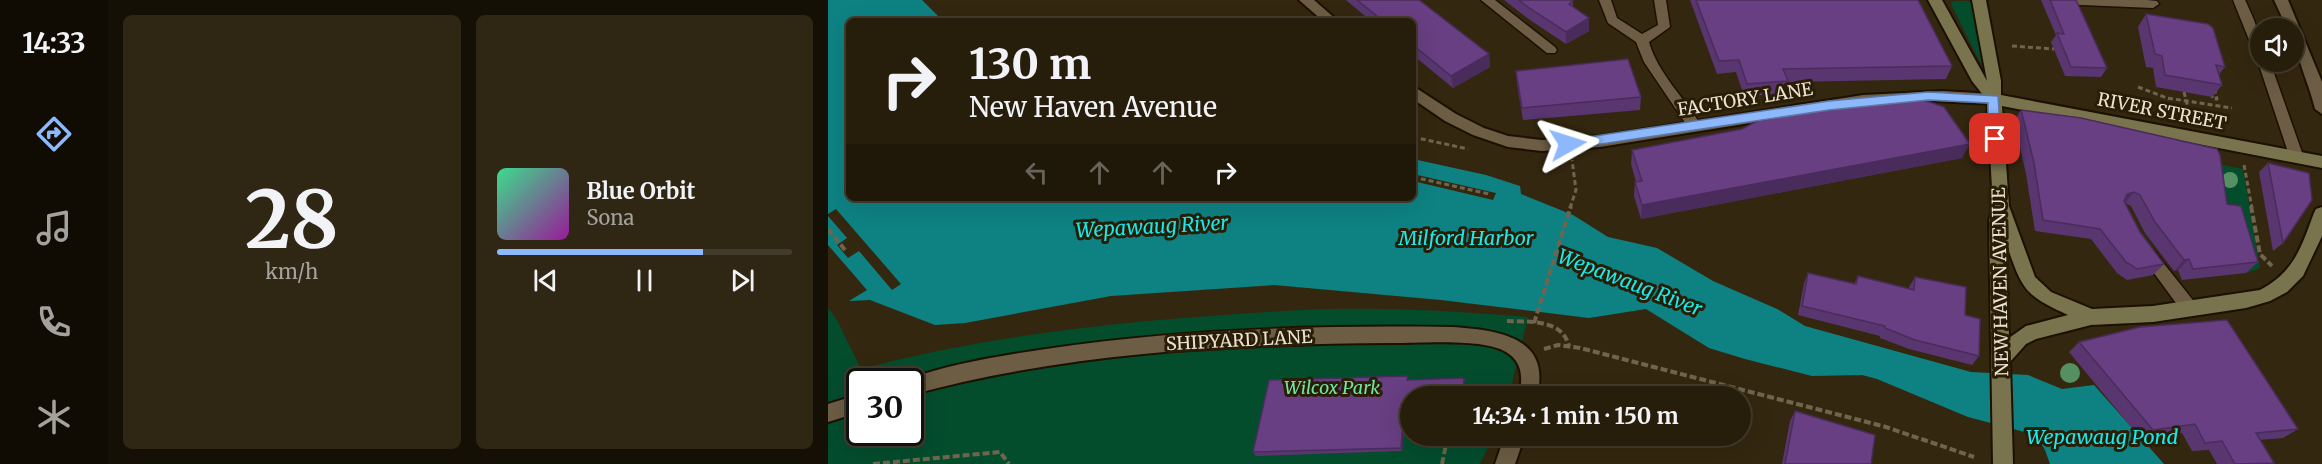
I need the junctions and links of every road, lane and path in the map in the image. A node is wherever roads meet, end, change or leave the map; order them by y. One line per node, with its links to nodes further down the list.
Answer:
1 (1306, 0): 11 (street)
2 (1487, 0): 17 (lane)
3 (1605, 0): 14 (lane)
4 (1660, 0): 14 (lane)
5 (1935, 0): 23 (main road)
6 (1979, 0): 23 (main road, NEW HAVEN AVENUE)
7 (2058, 0): 10 (lane)
8 (2239, 0): 13 (lane)
9 (2281, 0): 12 (street)
10 (2153, 4)
11 (1327, 18)
12 (2288, 18)
13 (2250, 23)
14 (1642, 40): 28 (lane)
15 (2012, 46): 16 (path)
16 (2054, 49)
17 (1551, 50)
18 (2304, 56): 26 (street)
19 (2267, 72): 30 (lane)
20 (2138, 87): 24 (path)
21 (2184, 92): 24 (path)
22 (1416, 94): 29 (street, FACTORY LANE)
23 (1994, 99): 28 (street, FACTORY LANE); 30 (main road, RIVER STREET); 35 (main road, NEW HAVEN AVENUE)
24 (2186, 101): 25 (path); 27 (path)
25 (2232, 108)
26 (2322, 109)
27 (2190, 116)
28 (1695, 127): 29 (street, FACTORY LANE)
29 (1568, 144): 43 (path)
30 (2297, 158): 31 (main road, RIVER STREET)
31 (2322, 162)
32 (2244, 165): 40 (path)
33 (1416, 178): 34 (path)
34 (1489, 194)
35 (2001, 206): 42 (main road); 45 (main road, NEW HAVEN AVENUE)
36 (2322, 213): 41 (main road)
37 (828, 229): 39 (path)
38 (2137, 238): 41 (lane)
39 (845, 250)
40 (2272, 266)
41 (2190, 309): 42 (main road)
42 (2091, 317): 45 (main road)
43 (1569, 346): 44 (path); 52 (path)
44 (1523, 353): 46 (street, SHIPYARD LANE); 47 (street)
45 (2002, 365): 57 (main road, NEW HAVEN AVENUE)
46 (924, 383)
47 (1529, 386)
48 (846, 407): 49 (street)
49 (828, 413)
50 (1446, 446): 55 (path)
51 (1511, 446): 56 (street)
52 (1974, 457)
53 (873, 464): 54 (path)
54 (1009, 464)
55 (1442, 464)
56 (1505, 464)
57 (2003, 464)

